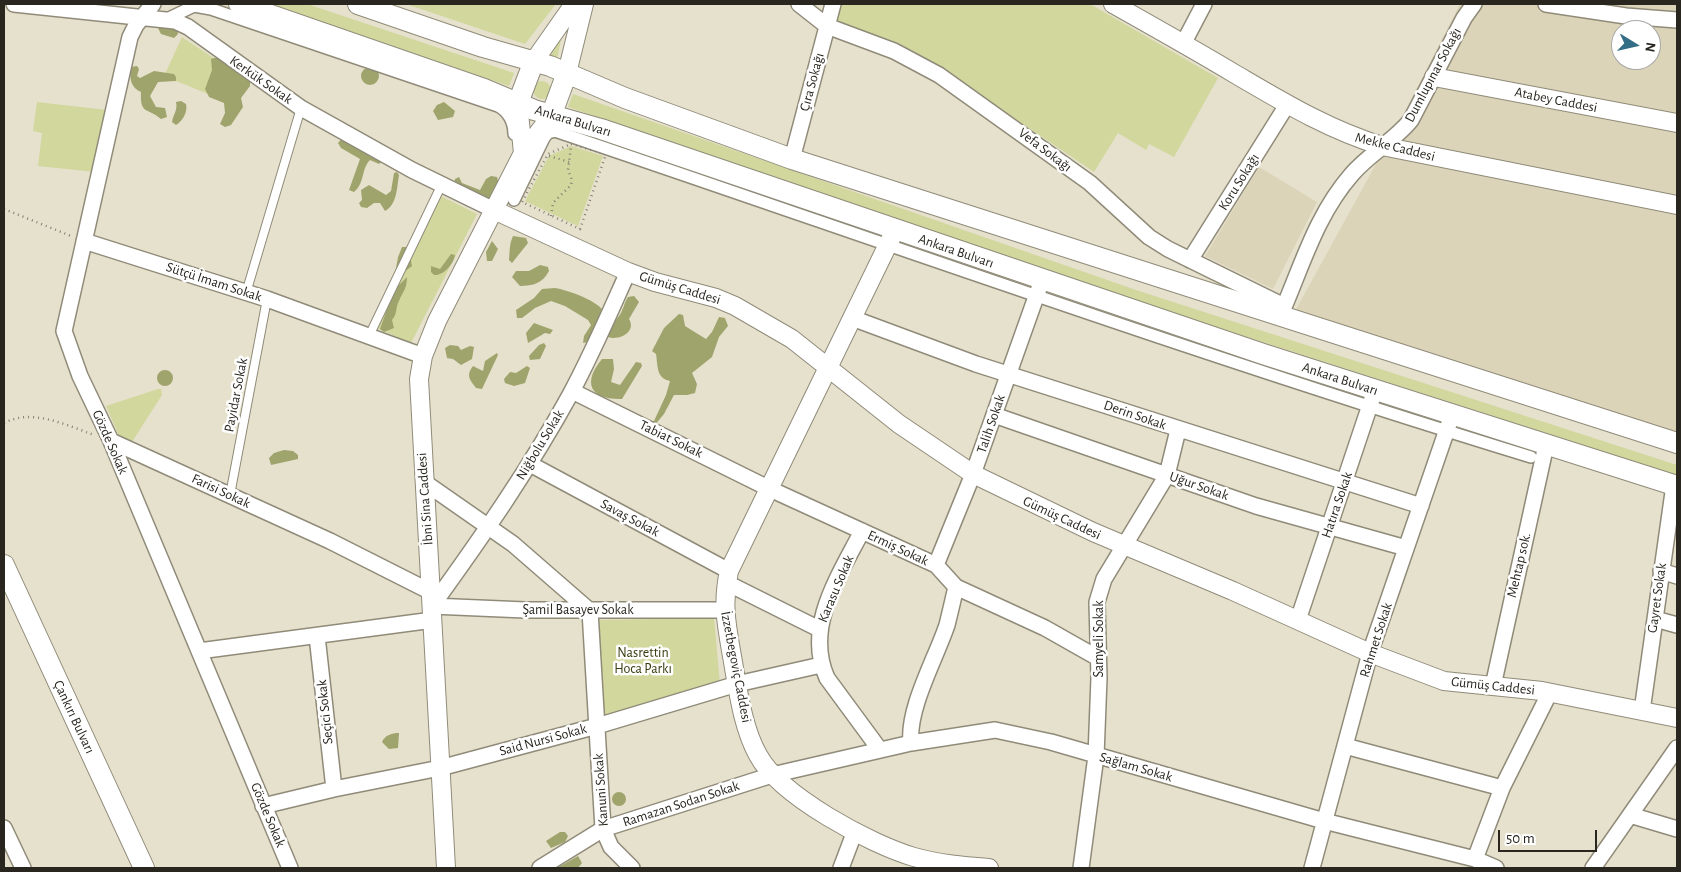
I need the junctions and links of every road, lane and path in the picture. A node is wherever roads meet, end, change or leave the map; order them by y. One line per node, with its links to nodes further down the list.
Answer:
1 (14, 4): 13 (street, Kerkük Sokak)
2 (153, 4): 13 (street, Gözde Sokak)
3 (239, 4): 21 (main road, Ankara Bulvarı)
4 (358, 4): 18 (main road)
5 (574, 4): 18 (street)
6 (584, 4): 19 (street)
7 (799, 4): 16 (street, Vefa Sokağı)
8 (833, 4): 16 (street, Çıra Sokağı)
9 (1113, 4): 17 (street, Mekke Caddesi)
10 (1204, 4): 17 (street)
11 (1474, 4): 20 (street, Dumlupınar Sokağı)
12 (1546, 4): 15 (street)
13 (142, 16): 14 (street, Kerkük Sokak); 39 (street, Gözde Sokak)
14 (167, 19): 23 (street, Kerkük Sokak); 28 (street)
15 (1677, 20)
16 (827, 26): 30 (street, Çıra Sokağı); 40 (street, Vefa Sokağı)
17 (1184, 44): 22 (street, Mekke Caddesi)
18 (534, 61): 19 (main road); 21 (main road)
19 (567, 73): 24 (main road); 30 (main road)
20 (1434, 77): 25 (street, Atabey Caddesi); 27 (street, Dumlupınar Sokağı)
21 (518, 103): 24 (main road, Ankara Bulvarı); 28 (street)
22 (1288, 105): 27 (street, Mekke Caddesi); 40 (street, Koru Sokağı)
23 (301, 108): 32 (street, Kerkük Sokak); 43 (lane)
24 (551, 116): 28 (street, İbni Sina Caddesi); 38 (main road, Ankara Bulvarı)
25 (1677, 123)
26 (571, 146): 31 (path)
27 (1382, 146): 34 (street, Mekke Caddesi); 45 (street, Dumlupınar Sokağı)
28 (518, 147): 36 (street, İbni Sina Caddesi)
29 (549, 156): 31 (path)
30 (792, 159): 45 (main road)
31 (569, 162): 37 (path)
32 (442, 184): 36 (street, Kerkük Sokak); 47 (lane)
33 (514, 200): 38 (street)
34 (1677, 205)
35 (4, 209): 39 (path)
36 (494, 210): 41 (street, Gümüş Caddesi); 48 (street, İbni Sina Caddesi)
37 (551, 216): 37 (path)
38 (891, 237): 42 (main road, Ankara Bulvarı); 46 (street, İzzetbegoviç Caddesi)
39 (84, 241): 43 (street, Sütçü İmam Sokak); 57 (street, Gözde Sokak)
40 (1190, 260): 45 (street, Vefa Sokağı)
41 (628, 272): 49 (street, Gümüş Caddesi); 51 (street, Niğbolu Sokak)
42 (1040, 288): 50 (street, Talih Sokak); 52 (main road, Ankara Bulvarı)
43 (246, 292): 44 (street, Sütçü İmam Sokak)
44 (267, 299): 47 (street, Sütçü İmam Sokak); 67 (lane, Payidar Sokak)
45 (1282, 312): 58 (main road)
46 (852, 318): 49 (street, İzzetbegoviç Caddesi); 50 (street, Derin Sokak)
47 (369, 336): 48 (street, Sütçü İmam Sokak)
48 (423, 356): 63 (street, İbni Sina Caddesi)
49 (830, 367): 61 (street, Gümüş Caddesi); 66 (street, İzzetbegoviç Caddesi)
50 (1009, 374): 53 (street, Talih Sokak); 56 (street, Derin Sokak)
51 (572, 391): 60 (street, Niğbolu Sokak); 66 (street, Tabiat Sokak)
52 (1373, 398): 55 (main road, Ankara Bulvarı); 64 (street, Hatıra Sokak)
53 (994, 415): 61 (street, Talih Sokak); 62 (street, Uğur Sokak)
54 (4, 423): 57 (path)
55 (1449, 423): 59 (main road, Ankara Bulvarı); 68 (street, Rahmet Sokak)
56 (1178, 430): 62 (street, Samyeli Sokak); 64 (street, Derin Sokak)
57 (111, 441): 67 (street, Farisi Sokak); 88 (street, Gözde Sokak)
58 (1677, 443)
59 (1539, 451): 65 (main road, Ankara Bulvarı); 93 (street, Mehtap sok.)
60 (530, 464): 69 (street, Niğbolu Sokak); 78 (street, Savaş Sokak)
61 (973, 474): 72 (street, Gümüş Caddesi); 75 (street, Talih Sokak)
62 (1167, 475): 70 (street, Uğur Sokak); 72 (street, Samyeli Sokak)
63 (424, 482): 69 (street); 80 (street, İbni Sina Caddesi)
64 (1344, 483): 68 (street, Derin Sokak); 70 (street, Hatıra Sokak)
65 (1676, 486): 76 (street, Gayret Sokak)
66 (770, 489): 71 (street, Ermiş Sokak); 78 (street, İzzetbegoviç Caddesi)
67 (230, 495): 80 (street, Farisi Sokak)
68 (1420, 506): 73 (street, Rahmet Sokak)
69 (490, 527): 80 (street, Niğbolu Sokak); 81 (street)
70 (1329, 527): 73 (street, Uğur Sokak); 84 (street, Hatıra Sokak)
71 (862, 532): 75 (street, Ermiş Sokak); 86 (street, Karasu Sokak)
72 (1126, 546): 84 (street, Gümüş Caddesi); 90 (street, Samyeli Sokak)
73 (1406, 548): 89 (street, Rahmet Sokak)
74 (4, 565): 116 (main road, Çankırı Bulvarı)
75 (936, 566): 79 (street, Ermiş Sokak)
76 (1661, 571): 77 (street); 83 (street, Gayret Sokak)
77 (1677, 576)
78 (728, 577): 82 (street, İzzetbegoviç Caddesi); 86 (street, Savaş Sokak)
79 (956, 587): 90 (street, Ermiş Sokak); 98 (street)
80 (432, 606): 81 (street, Şamil Basayev Sokak); 87 (street, Şamil Basayev Sokak); 103 (street, İbni Sina Caddesi)
81 (590, 610): 82 (street, Şamil Basayev Sokak); 97 (street, Kanuni Sokak)
82 (724, 610): 92 (street, İzzetbegoviç Caddesi)
83 (1655, 619): 85 (street); 95 (street, Gayret Sokak)
84 (1298, 620): 89 (street, Gümüş Caddesi)
85 (1677, 625)
86 (819, 629): 91 (street, Karasu Sokak)
87 (317, 636): 88 (street, Şamil Basayev Sokak); 105 (street, Seçici Sokak)
88 (199, 651): 107 (street, Gözde Sokak)
89 (1370, 653): 93 (street, Gümüş Caddesi); 99 (street, Rahmet Sokak)
90 (1098, 658): 102 (street, Samyeli Sokak)
91 (821, 665): 92 (street, Said Nursi Sokak); 101 (street, Karasu Sokak)
92 (737, 684): 97 (street, Said Nursi Sokak); 104 (street, İzzetbegoviç Caddesi)
93 (1493, 686): 94 (street, Gümüş Caddesi)
94 (1550, 692): 95 (street, Gümüş Caddesi); 106 (street)
95 (1642, 711): 96 (street, Gümüş Caddesi)
96 (1677, 718)
97 (597, 726): 103 (street, Said Nursi Sokak); 111 (street, Kanuni Sokak)
98 (911, 743): 101 (street, Sağlam Sokak); 102 (street, Sağlam Sokak)
99 (1345, 746): 106 (street); 109 (street, Rahmet Sokak)
100 (1677, 748): 108 (street)
101 (880, 750): 104 (street, Sağlam Sokak)
102 (1096, 756): 109 (street, Sağlam Sokak); 123 (street, Samyeli Sokak)
103 (440, 768): 105 (street, Said Nursi Sokak); 118 (street, İbni Sina Caddesi)
104 (772, 775): 111 (street, Ramazan Sodan Sokak); 113 (street, İzzetbegoviç Caddesi)
105 (334, 788): 107 (street, Said Nursi Sokak)
106 (1502, 788): 114 (street)
107 (263, 806): 117 (street, Gözde Sokak)
108 (1630, 815): 112 (street); 126 (street)
109 (1324, 821): 114 (street, Sağlam Sokak); 124 (street, Rahmet Sokak)
110 (4, 828): 115 (street)
111 (603, 829): 119 (street, Ramazan Sodan Sokak); 120 (street, Kanuni Sokak)
112 (1677, 829)
113 (855, 831): 121 (street); 122 (street, İzzetbegoviç Caddesi)
114 (1474, 859): 125 (street, Sağlam Sokak)
115 (23, 868)
116 (144, 868)
117 (290, 868)
118 (446, 868)
119 (540, 868)
120 (632, 868)
121 (841, 868)
122 (989, 868)
123 (1081, 868)
124 (1312, 868)
125 (1496, 868)
126 (1593, 868)

